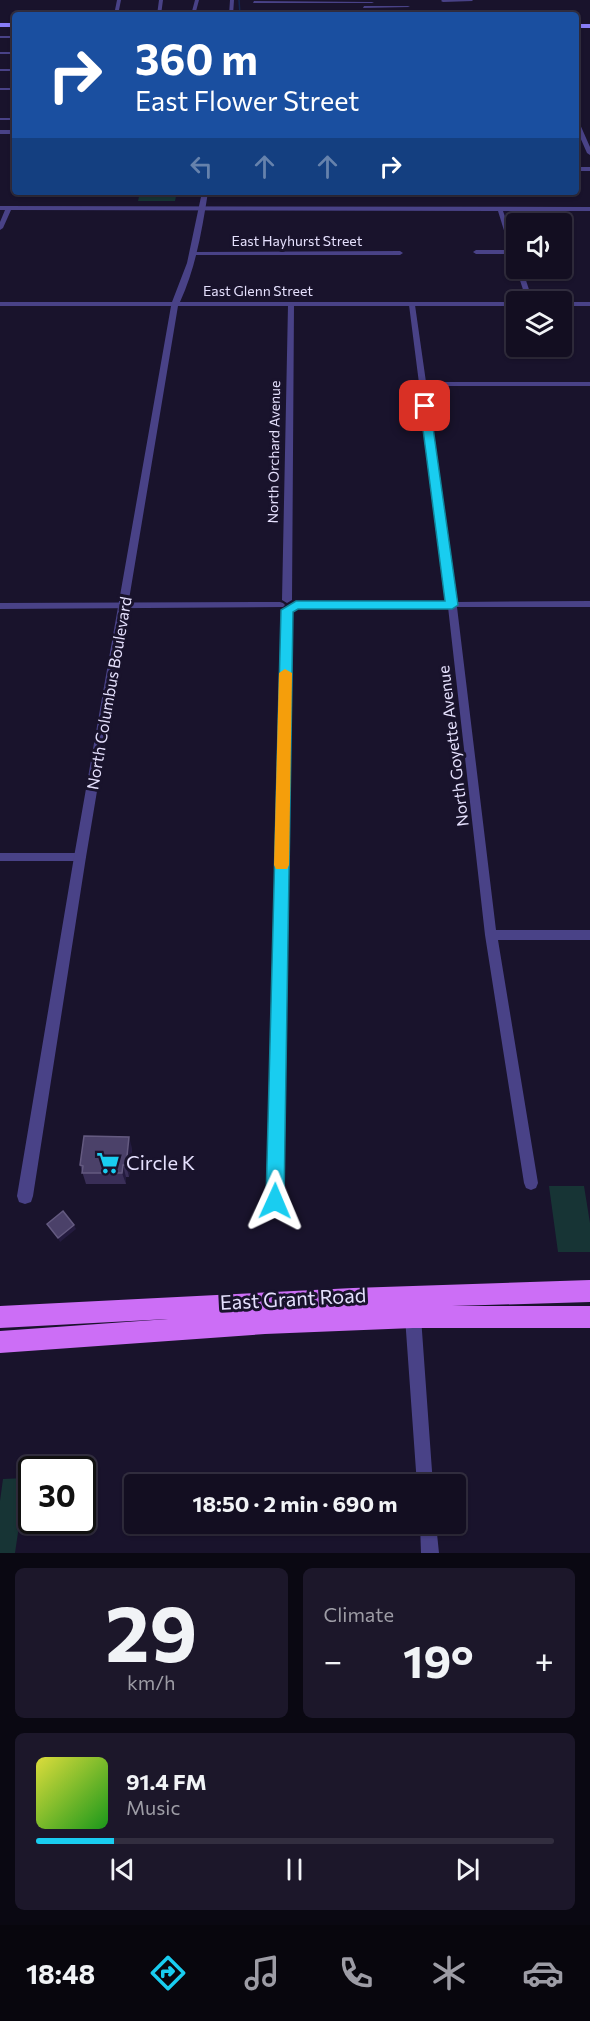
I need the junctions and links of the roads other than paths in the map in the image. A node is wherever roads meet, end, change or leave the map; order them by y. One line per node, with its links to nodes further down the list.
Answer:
1 (407, 0): 12 (street)
2 (443, 0): 3 (street)
3 (454, 0): 8 (street)
4 (268, 1): 5 (street); 9 (street)
5 (280, 1): 6 (street)
6 (314, 1): 7 (street)
7 (325, 1): 10 (street)
8 (471, 1)
9 (254, 3)
10 (361, 3): 11 (street)
11 (372, 3): 12 (street)
12 (408, 6): 13 (street)
13 (410, 12)
14 (579, 135): 15 (street); 16 (street)
15 (590, 135)
16 (590, 153)
17 (204, 195): 20 (street, North Columbus Boulevard)
18 (0, 208): 19 (street)
19 (9, 208): 20 (street); 24 (street)
20 (202, 208): 22 (street); 27 (street, North Columbus Boulevard)
21 (590, 208): 22 (street)
22 (501, 209): 23 (street)
23 (506, 225)
24 (0, 228)
25 (476, 252): 28 (street)
26 (400, 253): 27 (street, East Hayhurst Street)
27 (195, 254): 30 (street, North Columbus Boulevard)
28 (506, 254)
29 (0, 304): 30 (street, East Glenn Street)
30 (175, 304): 34 (street, East Glenn Street); 42 (street, North Columbus Boulevard)
31 (506, 304): 35 (street, East Glenn Street)
32 (572, 304): 33 (street)
33 (590, 304)
34 (291, 305): 35 (street, East Glenn Street); 39 (street, North Orchard Avenue)
35 (412, 305): 36 (street, North Goyette Avenue)
36 (422, 384): 37 (street); 40 (street, North Goyette Avenue)
37 (590, 384)
38 (590, 604): 40 (street)
39 (287, 605): 40 (street); 42 (street); 49 (street, North Orchard Avenue)
40 (452, 605): 45 (street, North Goyette Avenue)
41 (0, 606): 42 (street)
42 (124, 606): 44 (street, North Columbus Boulevard)
43 (0, 857): 44 (street)
44 (80, 857): 48 (street, North Columbus Boulevard)
45 (491, 935): 46 (street); 47 (street, North Goyette Avenue)
46 (590, 935)
47 (531, 1183)
48 (25, 1196)
49 (275, 1201)
50 (590, 1292): 53 (main road, East Grant Road)
51 (413, 1317): 52 (main road, East Grant Road); 53 (main road, East Grant Road); 54 (street)
52 (590, 1317)
53 (1, 1329)
54 (424, 1474)
55 (429, 1534): 56 (street)
56 (430, 1553)

